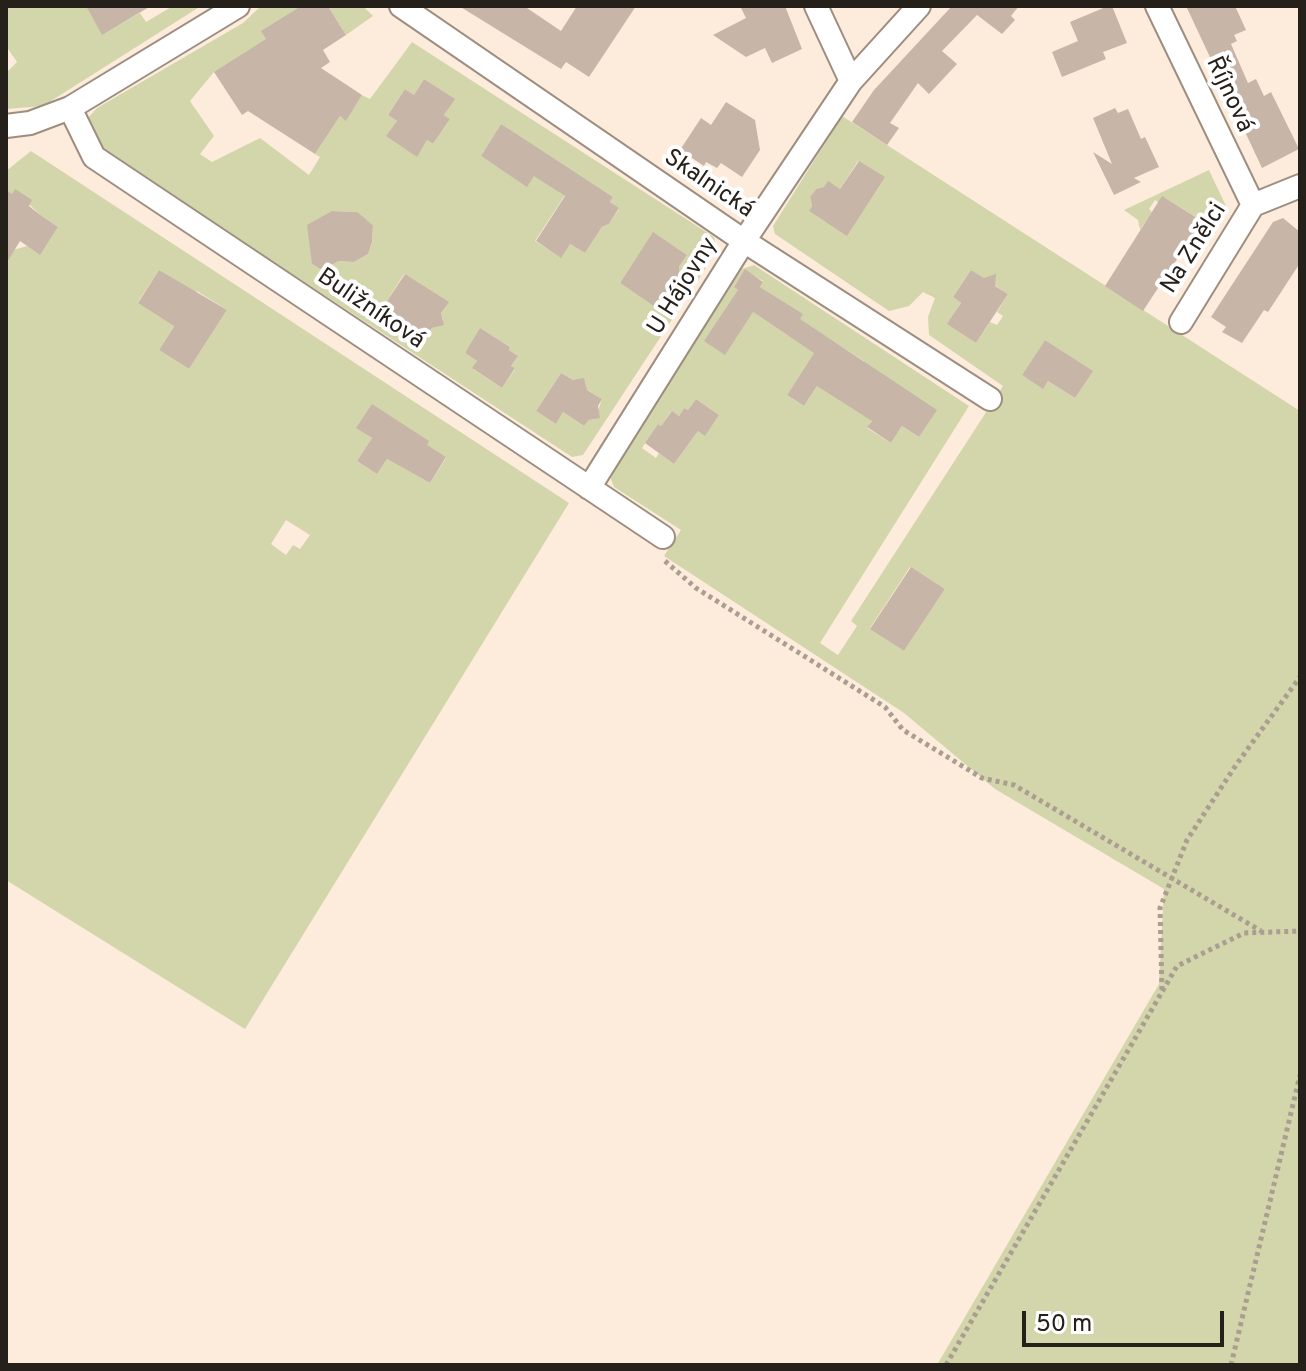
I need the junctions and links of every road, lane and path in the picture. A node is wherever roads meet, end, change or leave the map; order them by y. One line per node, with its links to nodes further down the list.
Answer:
1 (238, 6): 7 (street)
2 (401, 6): 11 (street, Skalnická)
3 (816, 6): 6 (street)
4 (919, 6): 6 (street, U Hájovny)
5 (1157, 6): 10 (street, Říjnová)
6 (851, 81): 11 (street, U Hájovny)
7 (70, 108): 8 (street); 14 (street, Buližníková)
8 (6, 126)
9 (1300, 186): 10 (street, Na Znělci)
10 (1253, 205): 12 (street, Na Znělci)
11 (744, 241): 13 (street, Skalnická); 14 (street, U Hájovny)
12 (1181, 322)
13 (990, 399)
14 (589, 488): 15 (street, Buližníková)
15 (663, 537): 17 (path)
16 (1300, 677): 17 (path)
17 (1172, 878): 18 (path); 20 (path)
18 (1261, 931): 19 (path); 20 (path)
19 (1300, 931)
20 (1162, 991): 22 (path)
21 (1300, 1075): 23 (path)
22 (946, 1365)
23 (1231, 1365)

